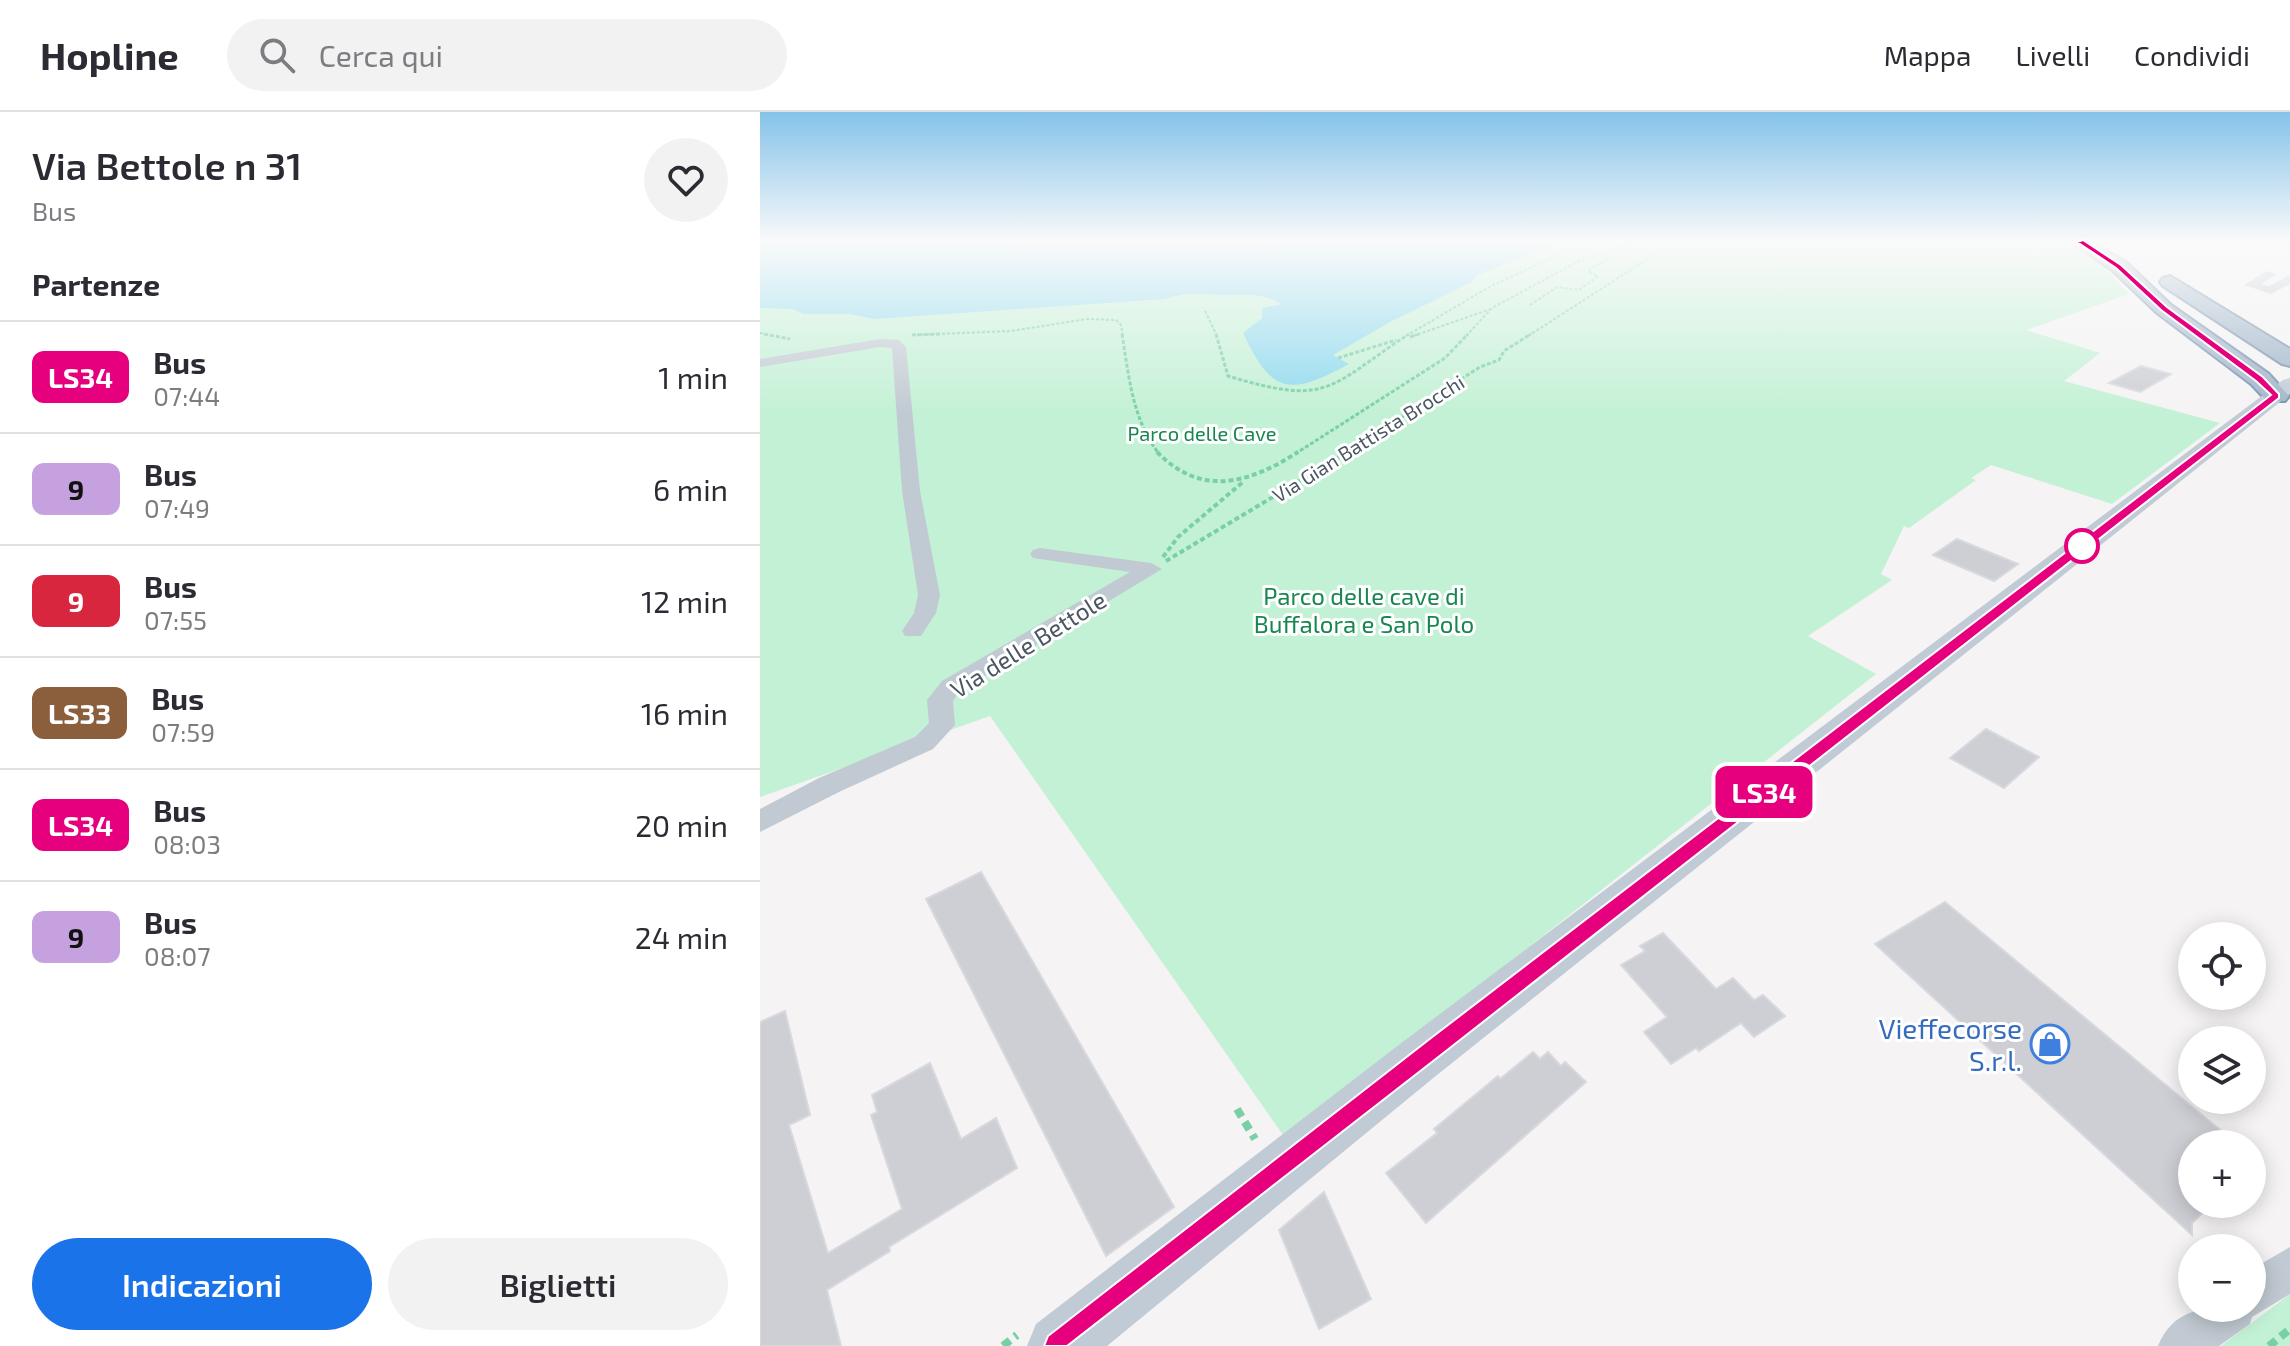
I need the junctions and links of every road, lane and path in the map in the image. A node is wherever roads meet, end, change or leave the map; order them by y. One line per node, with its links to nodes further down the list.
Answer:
1 (1466, 300): 14 (path)
2 (1508, 300): 9 (path)
3 (1538, 300): 8 (path)
4 (1584, 300): 20 (path, Via Gian Battista Brocchi)
5 (2154, 300): 17 (highway)
6 (2177, 300): 17 (highway)
7 (2184, 300): 17 (highway)
8 (1530, 305)
9 (1492, 308): 14 (path); 18 (path)
10 (1205, 311): 14 (path)
11 (760, 333): 13 (path)
12 (905, 335): 18 (path)
13 (792, 339)
14 (1401, 339): 15 (path)
15 (1338, 358)
16 (760, 363): 21 (street)
17 (2281, 369): 29 (main road)
18 (1245, 481): 20 (path)
19 (1040, 554): 20 (street)
20 (1151, 569): 22 (street, Via delle Bettole)
21 (913, 631)
22 (760, 822)
23 (1237, 1109): 24 (path)
24 (1262, 1151)
25 (2290, 1268): 26 (street)
26 (2266, 1285)
27 (2214, 1322): 30 (street)
28 (2290, 1329): 31 (path)
29 (1058, 1346)
30 (2181, 1346)
31 (2269, 1346)

